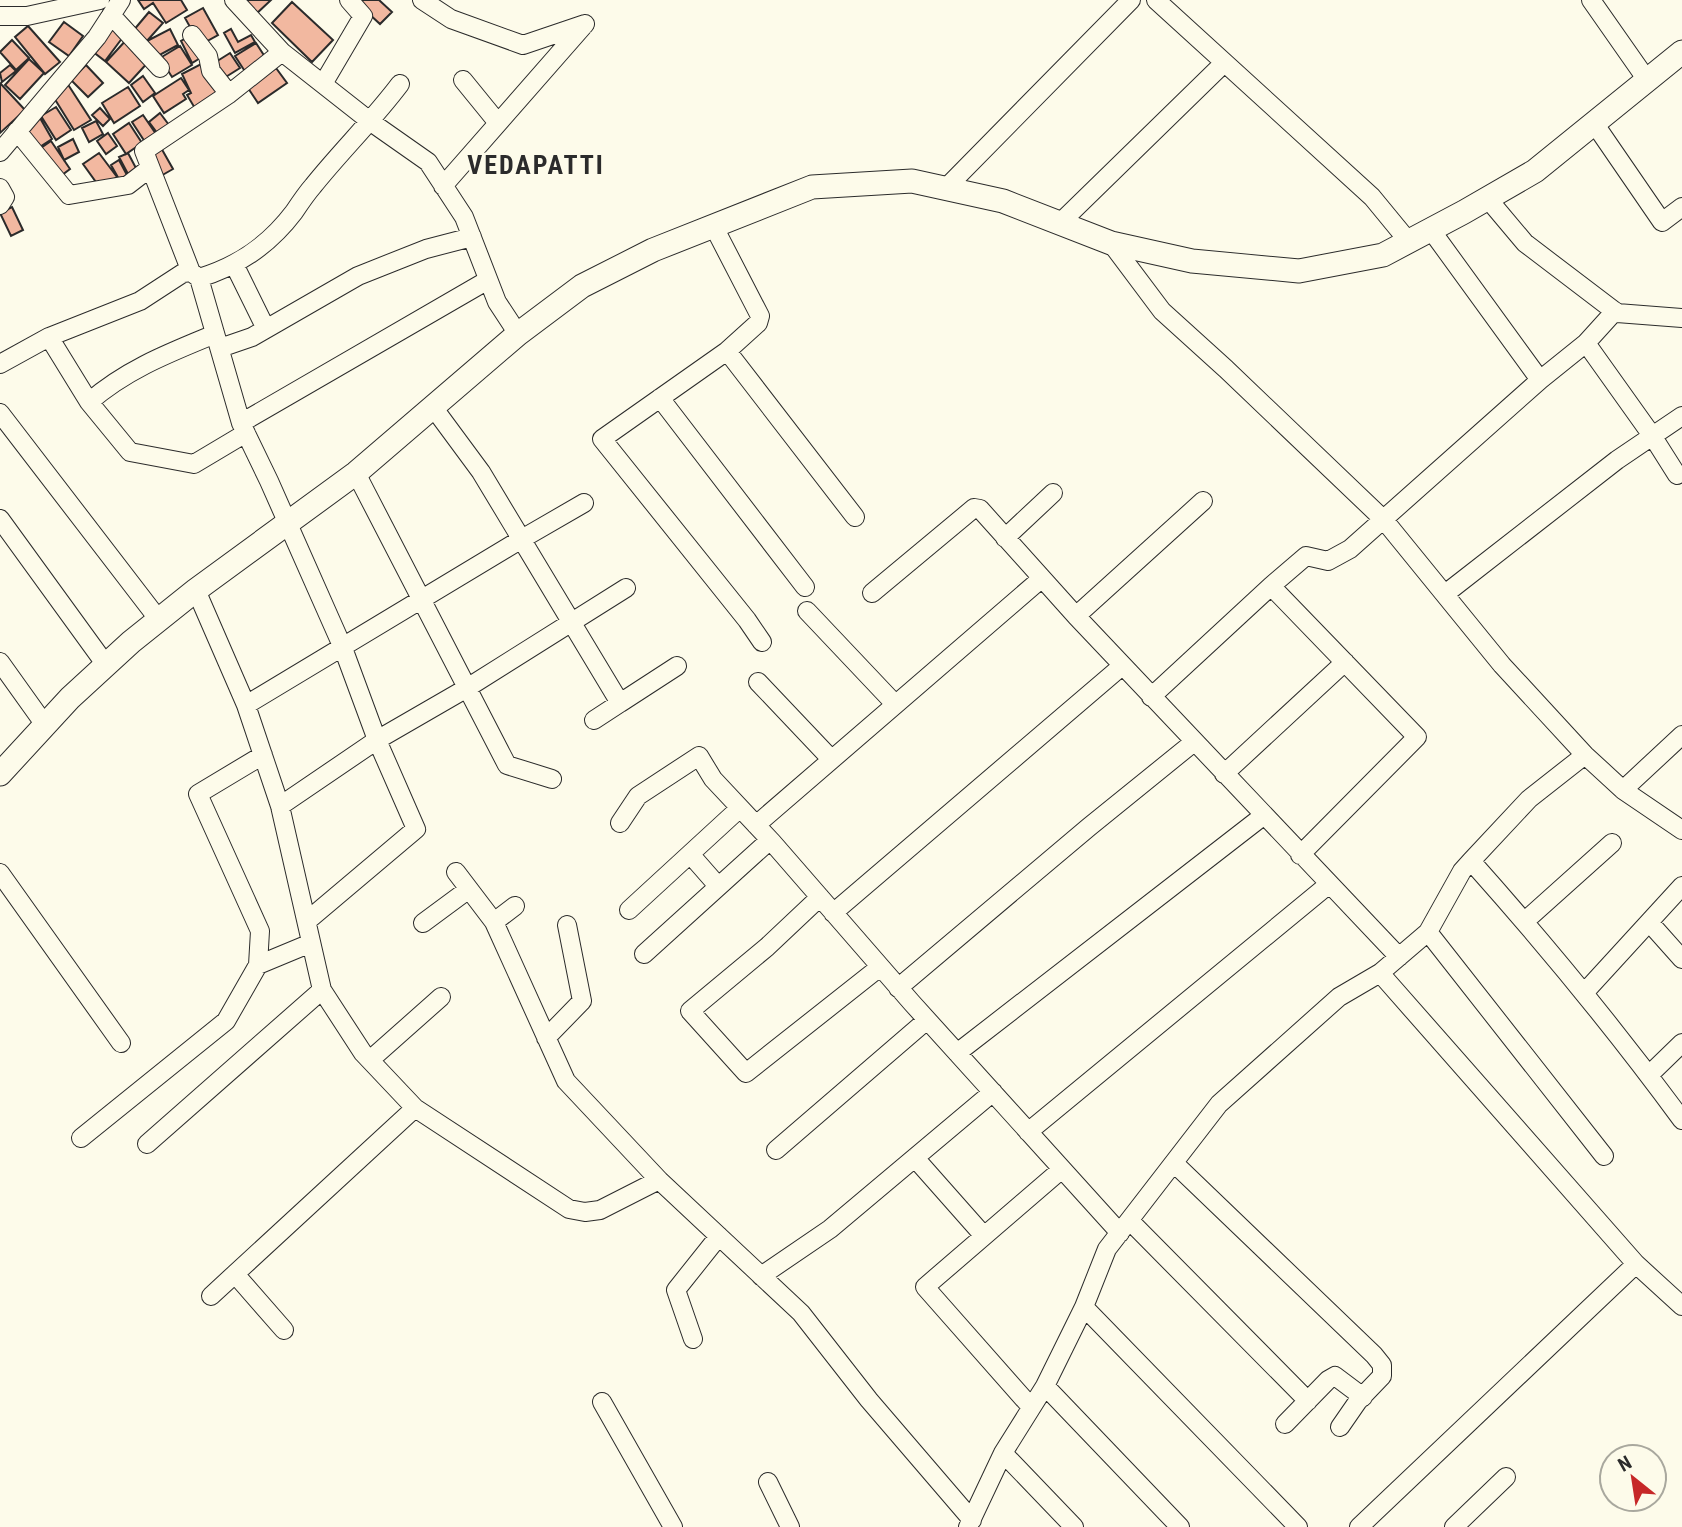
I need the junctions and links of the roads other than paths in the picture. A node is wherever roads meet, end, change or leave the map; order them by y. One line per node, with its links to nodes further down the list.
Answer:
1 (18, 0): 11 (street)
2 (100, 0): 11 (street)
3 (234, 0): 13 (street)
4 (349, 0): 19 (street)
5 (422, 0): 23 (street)
6 (1131, 0): 30 (street)
7 (1156, 0): 15 (street)
8 (1591, 0): 18 (street)
9 (116, 7): 16 (street); 25 (street)
10 (0, 16): 11 (street)
11 (27, 16)
12 (192, 35): 21 (street)
13 (282, 52): 19 (street); 21 (street)
14 (1682, 52): 18 (main road)
15 (1224, 63): 34 (street); 38 (street)
16 (160, 68)
17 (463, 80): 23 (street)
18 (1647, 80): 24 (main road)
19 (323, 84): 22 (street)
20 (400, 84): 22 (street)
21 (229, 94): 27 (street)
22 (371, 122): 28 (street); 40 (street)
23 (498, 123): 28 (street)
24 (1594, 123): 31 (main road); 33 (street)
25 (17, 131): 26 (street); 27 (street)
26 (0, 152)
27 (150, 168): 41 (street)
28 (443, 186): 37 (street)
29 (0, 188): 32 (street)
30 (946, 188): 34 (main road); 35 (main road)
31 (1488, 199): 36 (main road); 43 (street)
32 (0, 205)
33 (1682, 208)
34 (1059, 224): 39 (main road)
35 (714, 227): 46 (main road); 50 (street)
36 (1431, 230): 38 (main road); 52 (street)
37 (472, 237): 42 (street); 45 (street)
38 (1409, 242): 39 (main road)
39 (1111, 243): 67 (street)
40 (234, 264): 41 (street); 45 (street)
41 (195, 275): 47 (street); 48 (street)
42 (488, 280): 46 (street); 58 (street)
43 (1615, 311): 44 (street); 49 (street)
44 (1682, 318)
45 (266, 329): 48 (street)
46 (518, 334): 55 (main road)
47 (49, 337): 51 (street); 54 (street)
48 (217, 341): 54 (street); 58 (street)
49 (1586, 344): 52 (street); 59 (street)
50 (727, 351): 53 (street); 65 (street)
51 (0, 364)
52 (1540, 380): 67 (street)
53 (660, 398): 73 (street); 83 (street)
54 (89, 402): 58 (street)
55 (433, 407): 60 (main road); 70 (street)
56 (0, 413): 81 (street)
57 (1682, 416): 59 (street)
58 (243, 428): 68 (street)
59 (1653, 437): 61 (street); 77 (street)
60 (356, 473): 68 (main road); 78 (street)
61 (1676, 475)
62 (1053, 493): 69 (street)
63 (1203, 501): 80 (street)
64 (584, 503): 70 (street)
65 (855, 517)
66 (0, 519): 87 (street)
67 (1384, 520): 72 (street); 77 (street)
68 (287, 524): 75 (main road); 84 (street)
69 (1005, 538): 71 (street); 76 (street)
70 (520, 540): 78 (street); 82 (street)
71 (1041, 579): 80 (street); 95 (street)
72 (1271, 586): 86 (street); 92 (street)
73 (805, 587)
74 (626, 588): 82 (street)
75 (197, 590): 81 (main road); 94 (street)
76 (872, 593)
77 (1445, 594): 102 (street)
78 (422, 598): 84 (street); 91 (street)
79 (807, 611): 95 (street)
80 (1076, 617): 89 (street)
81 (159, 620): 87 (main road)
82 (572, 621): 91 (street); 93 (street)
83 (762, 642)
84 (343, 648): 94 (street); 99 (street)
85 (0, 662): 97 (street)
86 (1345, 662): 105 (street); 117 (street)
87 (106, 665): 97 (main road)
88 (677, 666): 93 (street)
89 (1122, 666): 92 (street); 128 (street)
90 (758, 682): 103 (street)
91 (467, 688): 99 (street); 106 (street)
92 (1151, 697): 100 (street)
93 (620, 703): 96 (street)
94 (246, 705): 101 (street)
95 (895, 705): 103 (street)
96 (594, 720)
97 (45, 725): 104 (main road)
98 (1682, 735): 107 (street)
99 (377, 740): 108 (street); 129 (street)
100 (1194, 742): 105 (street); 143 (street)
101 (263, 755): 108 (street); 140 (street)
102 (1585, 755): 107 (street); 118 (street)
103 (831, 759): 113 (street)
104 (0, 774)
105 (1224, 774): 110 (street)
106 (552, 779)
107 (1623, 790): 112 (street)
108 (280, 806): 129 (street)
109 (740, 808): 111 (street); 113 (street); 116 (street)
110 (1263, 816): 117 (street); 151 (street)
111 (620, 822)
112 (1678, 823)
113 (756, 825): 114 (street)
114 (769, 840): 123 (street); 125 (street)
115 (1612, 844): 130 (street)
116 (690, 854): 123 (street); 127 (street)
117 (1300, 855): 121 (street)
118 (1471, 861): 130 (street); 135 (street)
119 (456, 872): 124 (street)
120 (0, 873): 149 (street)
121 (1328, 885): 138 (street); 157 (street)
122 (1682, 886): 132 (street)
123 (718, 887): 137 (street)
124 (469, 889): 131 (street); 133 (street)
125 (820, 897): 128 (street); 141 (street)
126 (515, 906): 131 (street)
127 (629, 910)
128 (833, 913): 141 (street)
129 (307, 921): 136 (street)
130 (1525, 921): 145 (street)
131 (494, 922): 148 (street)
132 (1649, 922): 139 (street); 145 (street)
133 (423, 923)
134 (567, 925): 148 (street)
135 (1428, 932): 138 (street); 161 (street)
136 (312, 943): 140 (street); 144 (street)
137 (644, 954)
138 (1399, 957): 142 (street)
139 (1682, 959)
140 (258, 965): 158 (street)
141 (880, 967): 143 (street)
142 (1380, 972): 163 (street); 169 (street)
143 (898, 988): 147 (street)
144 (323, 989): 152 (street); 159 (street)
145 (1584, 993): 153 (street)
146 (441, 997): 152 (street)
147 (927, 1020): 151 (street); 160 (street)
148 (546, 1038): 165 (street)
149 (121, 1043)
150 (1682, 1043): 153 (street)
151 (957, 1054): 154 (street)
152 (370, 1060): 155 (street)
153 (1649, 1075): 156 (street)
154 (993, 1092): 157 (street); 162 (street)
155 (415, 1108): 165 (street); 170 (street)
156 (1682, 1120)
157 (1028, 1132): 164 (street)
158 (81, 1138)
159 (147, 1144)
160 (776, 1150)
161 (1604, 1156)
162 (915, 1158): 168 (street); 171 (street)
163 (1175, 1164): 166 (street); 178 (street)
164 (1062, 1169): 166 (street); 168 (street)
165 (659, 1180): 167 (street)
166 (1125, 1227): 174 (street); 179 (street)
167 (719, 1236): 171 (street); 176 (street)
168 (984, 1236): 181 (street)
169 (1636, 1264): 173 (street); 193 (street)
170 (235, 1274): 172 (street); 175 (street)
171 (761, 1276): 187 (street)
172 (211, 1296)
173 (1682, 1306)
174 (1084, 1307): 177 (street); 192 (street)
175 (284, 1330)
176 (693, 1339)
177 (1045, 1386): 181 (street); 191 (street)
178 (1363, 1397): 179 (street); 183 (street)
179 (1308, 1401): 182 (street)
180 (601, 1402): 188 (street)
181 (1031, 1407): 184 (street)
182 (1285, 1424)
183 (1340, 1427)
184 (1003, 1453): 187 (street); 190 (street)
185 (1506, 1477): 194 (street)
186 (768, 1482): 189 (street)
187 (970, 1524)
188 (673, 1527)
189 (790, 1527)
190 (1074, 1527)
191 (1180, 1527)
192 (1297, 1527)
193 (1359, 1527)
194 (1454, 1527)

